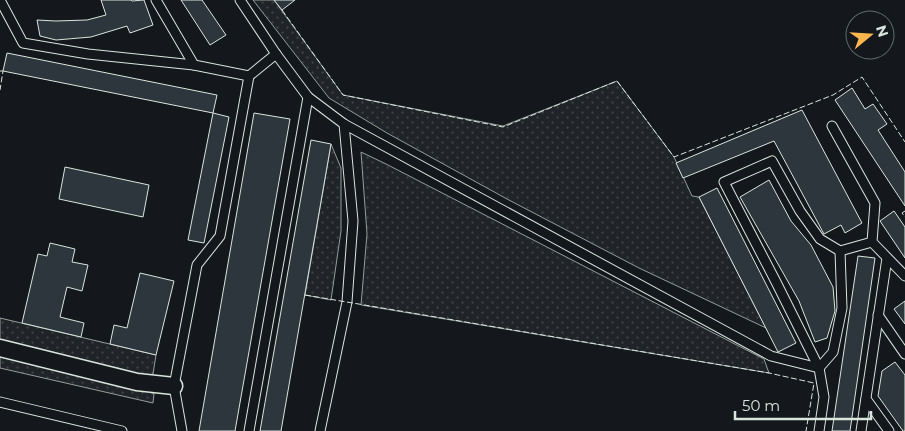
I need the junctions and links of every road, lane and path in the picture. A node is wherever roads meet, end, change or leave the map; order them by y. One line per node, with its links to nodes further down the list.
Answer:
1 (0, 0): 5 (lane)
2 (156, 0): 5 (lane)
3 (240, 0): 4 (lane)
4 (276, 54): 6 (lane); 7 (lane)
5 (194, 65): 6 (lane)
6 (249, 76): 18 (lane)
7 (308, 97): 8 (lane); 23 (lane)
8 (344, 124): 17 (lane); 24 (lane)
9 (832, 126): 10 (lane)
10 (872, 242): 11 (lane); 12 (lane)
11 (840, 251): 17 (lane); 17 (lane)
12 (887, 258): 13 (lane); 14 (lane)
13 (905, 276)
14 (878, 315): 16 (lane); 19 (lane)
15 (0, 348): 18 (street)
16 (905, 354)
17 (819, 368): 25 (lane)
18 (174, 386): 22 (lane)
19 (866, 399): 26 (lane); 27 (lane)
20 (0, 402): 21 (lane)
21 (118, 431)
22 (182, 431)
23 (249, 431)
24 (320, 431)
25 (819, 431)
26 (860, 431)
27 (889, 431)

